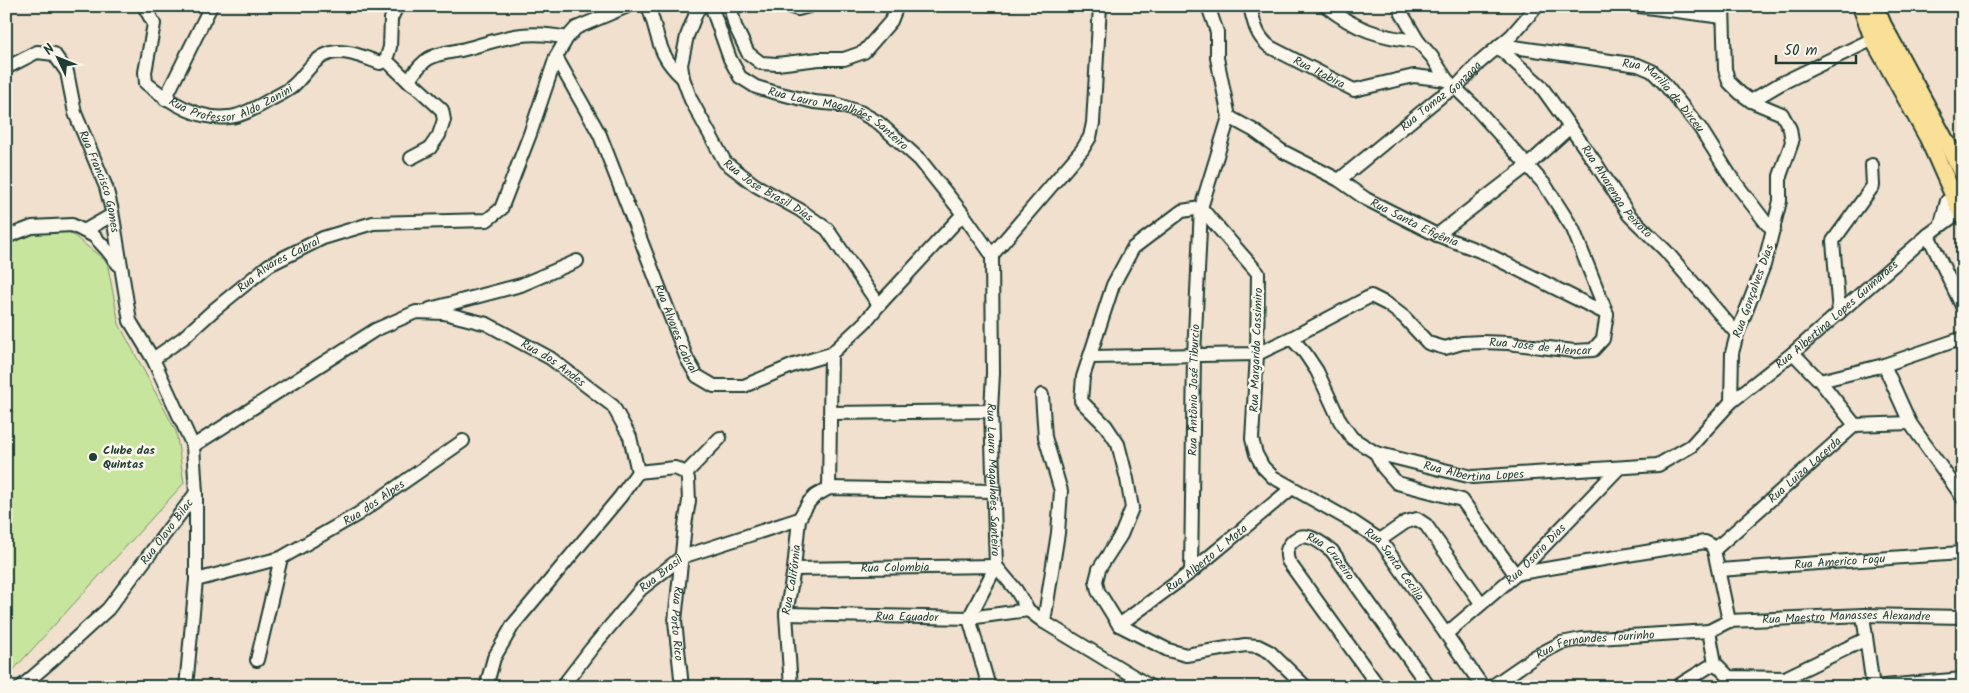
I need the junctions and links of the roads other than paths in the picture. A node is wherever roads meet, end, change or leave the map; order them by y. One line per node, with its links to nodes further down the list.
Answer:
1 (144, 6): 34 (street, Rua Professor Aldo Zanini)
2 (211, 6): 34 (street)
3 (389, 6): 23 (street)
4 (397, 6): 23 (street)
5 (628, 6): 24 (street, Rua Alvares Cabral)
6 (648, 6): 31 (street)
7 (701, 6): 31 (street, Rua José Brasil Dias)
8 (714, 6): 47 (street, Rua Lauro Magalhães Santeiro)
9 (730, 6): 12 (street)
10 (788, 6): 11 (street)
11 (809, 6)
12 (897, 6)
13 (1100, 6): 54 (street)
14 (1208, 6): 36 (street)
15 (1250, 6): 33 (street, Rua Itabira)
16 (1326, 6): 26 (street)
17 (1399, 6): 26 (street, Rua José de Alencar)
18 (1537, 6): 27 (street, Rua Tomaz Gonzaga)
19 (1639, 6): 22 (street)
20 (1861, 6): 25 (main road)
21 (1875, 6): 38 (main road)
22 (1722, 12): 35 (street, Rua Gonçalves Dias)
23 (390, 24): 29 (street)
24 (567, 38): 28 (street, Rua Alvares Cabral); 32 (street)
25 (1873, 40): 35 (street); 40 (main road)
26 (1418, 41): 33 (street, Rua José de Alencar)
27 (1499, 46): 33 (street, Rua Tomaz Gonzaga); 37 (street, Rua Alvarenga Peixoto); 49 (street, Rua Marilia de Dirceu)
28 (556, 57): 66 (street, Rua Alvares Cabral); 70 (street, Rua Alvares Cabral)
29 (386, 60): 32 (street); 34 (street, Rua Professor Aldo Zanini)
30 (6, 68): 48 (street, Rua Francisco Gomes)
31 (683, 78): 57 (street, Rua José Brasil Dias)
32 (408, 81): 39 (street)
33 (1451, 84): 41 (street, Rua José de Alencar); 44 (street, Rua Tomaz Gonzaga)
34 (165, 98)
35 (1751, 101): 49 (street, Rua Gonçalves Dias)
36 (1229, 117): 44 (street, Rua Santa Efigênia); 45 (street)
37 (1570, 127): 41 (street); 62 (street, Rua Alvarenga Peixoto)
38 (1947, 144): 40 (street); 43 (main road)
39 (411, 158)
40 (1936, 161): 46 (main road)
41 (1528, 165): 52 (street); 61 (street, Rua José de Alencar)
42 (1872, 165): 60 (street)
43 (1962, 170)
44 (1339, 180): 52 (street, Rua Santa Efigênia)
45 (1201, 208): 67 (street, Rua Margarida Cassimiro); 68 (street, Rua Antônio José Tiburcio); 69 (street)
46 (1958, 208): 53 (street, Rua Albertina Lopes Guimaraes)
47 (964, 214): 54 (street, Rua Lauro Magalhães Santeiro); 57 (street, Rua Alvares Cabral)
48 (112, 215): 50 (street); 56 (street, Rua Francisco Gomes)
49 (1774, 229): 62 (street, Rua Gonçalves Dias)
50 (84, 231): 51 (street); 56 (street)
51 (7, 235)
52 (1436, 235): 61 (street, Rua Santa Efigênia)
53 (1928, 235): 58 (street); 60 (street, Rua Albertina Lopes Guimaraes)
54 (992, 255): 75 (street, Rua Lauro Magalhães Santeiro)
55 (577, 261): 59 (street)
56 (120, 268): 70 (street, Rua Francisco Gomes)
57 (879, 305): 66 (street, Rua Alvares Cabral)
58 (1963, 308)
59 (416, 312): 81 (street, Rua dos Andes); 84 (street, Rua dos Andes)
60 (1839, 313): 65 (street, Rua Albertina Lopes Guimaraes)
61 (1607, 314): 63 (street, Rua José de Alencar)
62 (1737, 334): 74 (street, Rua Gonçalves Dias)
63 (1291, 338): 67 (street); 82 (street, Rua Albertina Lopes)
64 (1963, 338): 71 (street)
65 (1793, 353): 72 (street); 74 (street, Rua Albertina Lopes Guimaraes)
66 (832, 354): 76 (street)
67 (1257, 354): 68 (street); 86 (street, Rua Margarida Cassimiro)
68 (1194, 355): 69 (street); 101 (street, Rua Antônio José Tiburcio)
69 (1091, 357): 112 (street)
70 (153, 359): 81 (street, Rua Francisco Gomes)
71 (1884, 365): 72 (street); 77 (street)
72 (1820, 381): 78 (street)
73 (1042, 395): 111 (street)
74 (1731, 402): 83 (street, Rua Albertina Lopes)
75 (991, 411): 76 (street); 89 (street, Rua Lauro Magalhães Santeiro)
76 (831, 413): 87 (street)
77 (1910, 423): 78 (street); 91 (street)
78 (1854, 424): 94 (street, Rua Luiza Lacerda)
79 (720, 438): 85 (street)
80 (464, 441): 97 (street, Rua dos Alpes)
81 (193, 446): 90 (street)
82 (1376, 453): 83 (street, Rua Albertina Lopes); 102 (street)
83 (1619, 468): 102 (street, Rua Osorio Dias)
84 (638, 472): 85 (street); 123 (street)
85 (686, 472): 96 (street, Rua Porto Rico)
86 (1274, 478): 88 (street, Rua Santa Cecilia)
87 (829, 488): 89 (street); 92 (street, Rua Califórnia)
88 (1292, 488): 93 (street, Rua Santa Cecilia); 101 (street, Rua Alberto L Mota)
89 (994, 491): 98 (street, Rua Lauro Magalhães Santeiro)
90 (196, 493): 103 (street, Rua Olavo Bilac); 121 (street, Rua Olavo Bilac)
91 (1963, 498)
92 (799, 519): 96 (street, Rua Brasil); 99 (street, Rua Califórnia)
93 (1380, 540): 104 (street); 114 (street, Rua Santa Cecilia)
94 (1714, 550): 100 (street); 102 (street)
95 (1961, 553): 100 (street, Rua Americo Fogu)
96 (682, 557): 120 (street, Rua Brasil); 124 (street, Rua Porto Rico)
97 (281, 558): 103 (street, Rua dos Alpes); 116 (street)
98 (996, 566): 99 (street, Rua Colombia); 105 (street, Rua Lauro Magalhães Santeiro); 109 (street)
99 (794, 569): 106 (street, Rua Califórnia)
100 (1719, 570): 110 (street)
101 (1191, 572): 112 (street, Rua Alberto L Mota)
102 (1515, 574): 104 (street, Rua Osorio Dias)
103 (196, 580): 122 (street, Rua Olavo Bilac)
104 (1481, 603): 114 (street, Rua Osorio Dias)
105 (1028, 610): 109 (street, Rua Equador); 111 (street, Rua Lauro Magalhães Santeiro)
106 (786, 614): 109 (street, Rua Equador); 125 (street, Rua Califórnia)
107 (1863, 615): 108 (street, Rua Maestro Manasses Alexandre); 110 (street, Rua Maestro Manasses Alexandre); 115 (street)
108 (1963, 617)
109 (969, 618): 126 (street)
110 (1729, 621): 113 (street)
111 (1044, 622): 127 (street, Rua Lauro Magalhães Santeiro)
112 (1119, 625): 128 (street)
113 (1709, 631): 117 (street); 132 (street, Rua Fernandes Tourinho)
114 (1446, 634): 131 (street, Rua Santa Cecilia)
115 (1866, 639): 119 (street); 134 (street)
116 (257, 660)
117 (1715, 663): 119 (street); 133 (street)
118 (1963, 679): 134 (street)
119 (1730, 682)
120 (563, 686)
121 (21, 687)
122 (186, 687)
123 (486, 687)
124 (682, 687)
125 (791, 687)
126 (990, 687)
127 (1151, 687)
128 (1306, 687)
129 (1380, 687): 130 (street, Rua Cruzeiro)
130 (1429, 687)
131 (1483, 687)
132 (1491, 687)
133 (1676, 687)
134 (1873, 687)

